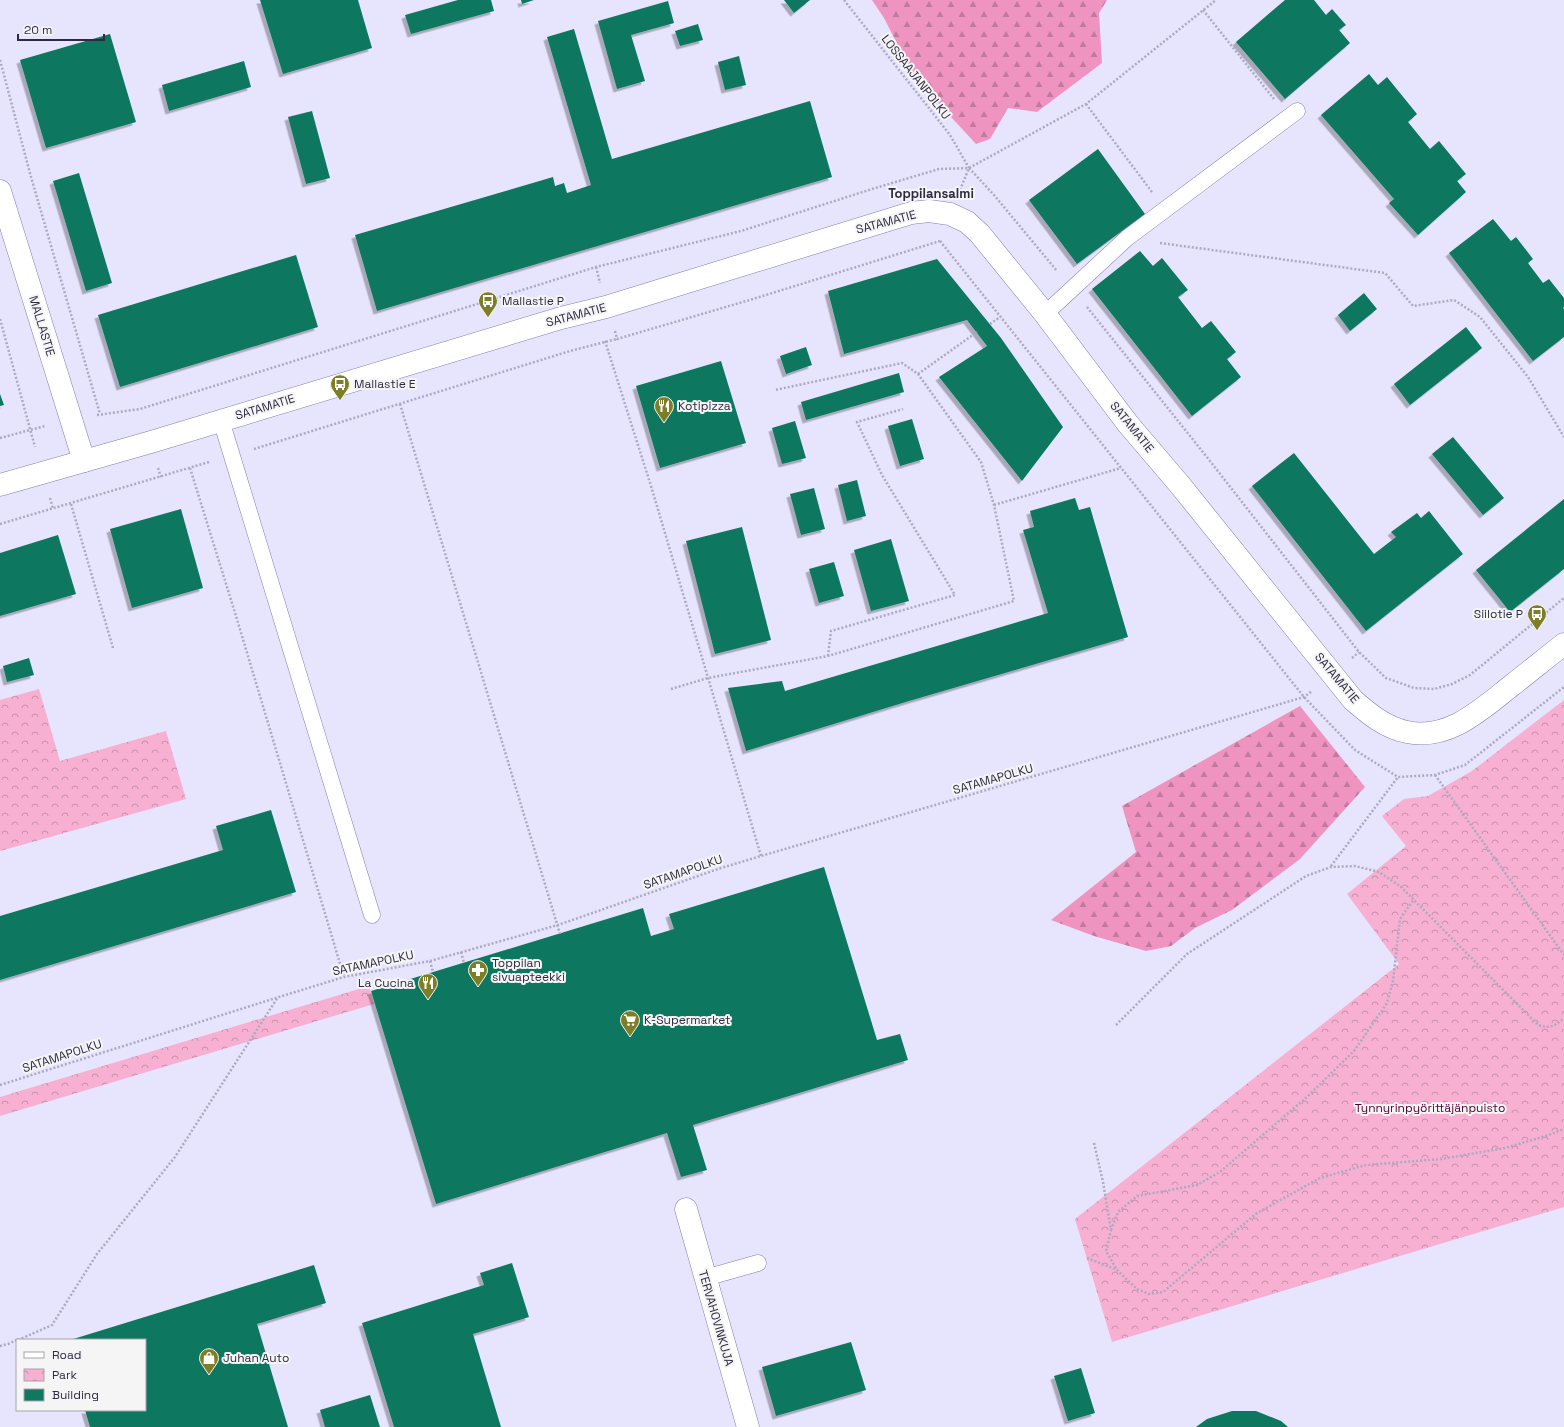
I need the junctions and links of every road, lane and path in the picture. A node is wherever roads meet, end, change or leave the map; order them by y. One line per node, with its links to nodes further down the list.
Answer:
1 (844, 0): 7 (path, LOSSAAJANPOLKU)
2 (1216, 0): 3 (path)
3 (1203, 10): 5 (path); 6 (path)
4 (0, 60): 24 (path)
5 (1086, 104): 7 (path); 9 (path)
6 (1293, 115): 9 (lane)
7 (968, 168): 12 (path, LOSSAAJANPOLKU); 24 (path)
8 (0, 191): 25 (street, MALLASTIE)
9 (1166, 210): 10 (lane)
10 (1128, 238): 12 (lane); 28 (path)
11 (940, 241): 14 (path)
12 (1072, 289): 13 (lane); 41 (path, LOSSAAJANPOLKU)
13 (1045, 314): 26 (street, SATAMATIE); 43 (street, SATAMATIE)
14 (1000, 317): 16 (path); 33 (path)
15 (0, 319): 27 (path)
16 (990, 324)
17 (977, 332): 20 (path)
18 (617, 339): 19 (path)
19 (605, 342): 22 (path); 44 (path)
20 (918, 374): 21 (path); 36 (path)
21 (775, 390)
22 (400, 404): 30 (path); 54 (path)
23 (904, 409): 42 (path)
24 (100, 414): 25 (path)
25 (71, 418): 27 (path); 31 (street, MALLASTIE)
26 (221, 420): 30 (lane); 31 (street, SATAMATIE)
27 (30, 430): 29 (path)
28 (1564, 436)
29 (0, 438)
30 (232, 455): 32 (path); 53 (lane)
31 (84, 461): 34 (street, SATAMATIE)
32 (190, 468): 35 (path); 61 (path)
33 (1121, 468): 36 (path); 47 (path)
34 (0, 485)
35 (71, 504): 37 (path); 40 (path)
36 (994, 505): 42 (path)
37 (0, 524)
38 (1564, 598): 41 (path, LOSSAAJANPOLKU)
39 (1564, 644): 43 (street, SATAMATIE)
40 (113, 648)
41 (1359, 652): 43 (path, SATAMAPOLKU)
42 (828, 656): 44 (path)
43 (1332, 674): 47 (path, SATAMAPOLKU)
44 (708, 678): 46 (path); 50 (path)
45 (1564, 687): 48 (path)
46 (670, 689)
47 (1304, 697): 49 (path); 50 (path, SATAMAPOLKU)
48 (1435, 775): 49 (path); 57 (path)
49 (1398, 777): 51 (path)
50 (761, 856): 54 (path, SATAMAPOLKU)
51 (1331, 867): 52 (path); 64 (path)
52 (1414, 899): 63 (path); 69 (path)
53 (372, 915)
54 (558, 925): 55 (path); 56 (path, SATAMAPOLKU)
55 (560, 934)
56 (461, 952): 58 (path, SATAMAPOLKU); 59 (path)
57 (1564, 955)
58 (430, 961): 60 (path); 61 (path, SATAMAPOLKU)
59 (464, 963)
60 (433, 972)
61 (344, 977): 62 (path, SATAMAPOLKU)
62 (279, 997): 65 (path, SATAMAPOLKU); 74 (path)
63 (1564, 1018)
64 (1116, 1024)
65 (0, 1085)
66 (1564, 1129): 72 (path)
67 (1094, 1143): 69 (path)
68 (686, 1209): 73 (street, TERVAHOVINKUJA)
69 (1111, 1230): 72 (path)
70 (1087, 1258): 72 (path)
71 (758, 1263): 73 (lane)
72 (1118, 1270)
73 (705, 1278): 77 (street, TERVAHOVINKUJA)
74 (20, 1339)
75 (16, 1341): 76 (path)
76 (0, 1346)
77 (748, 1427)

